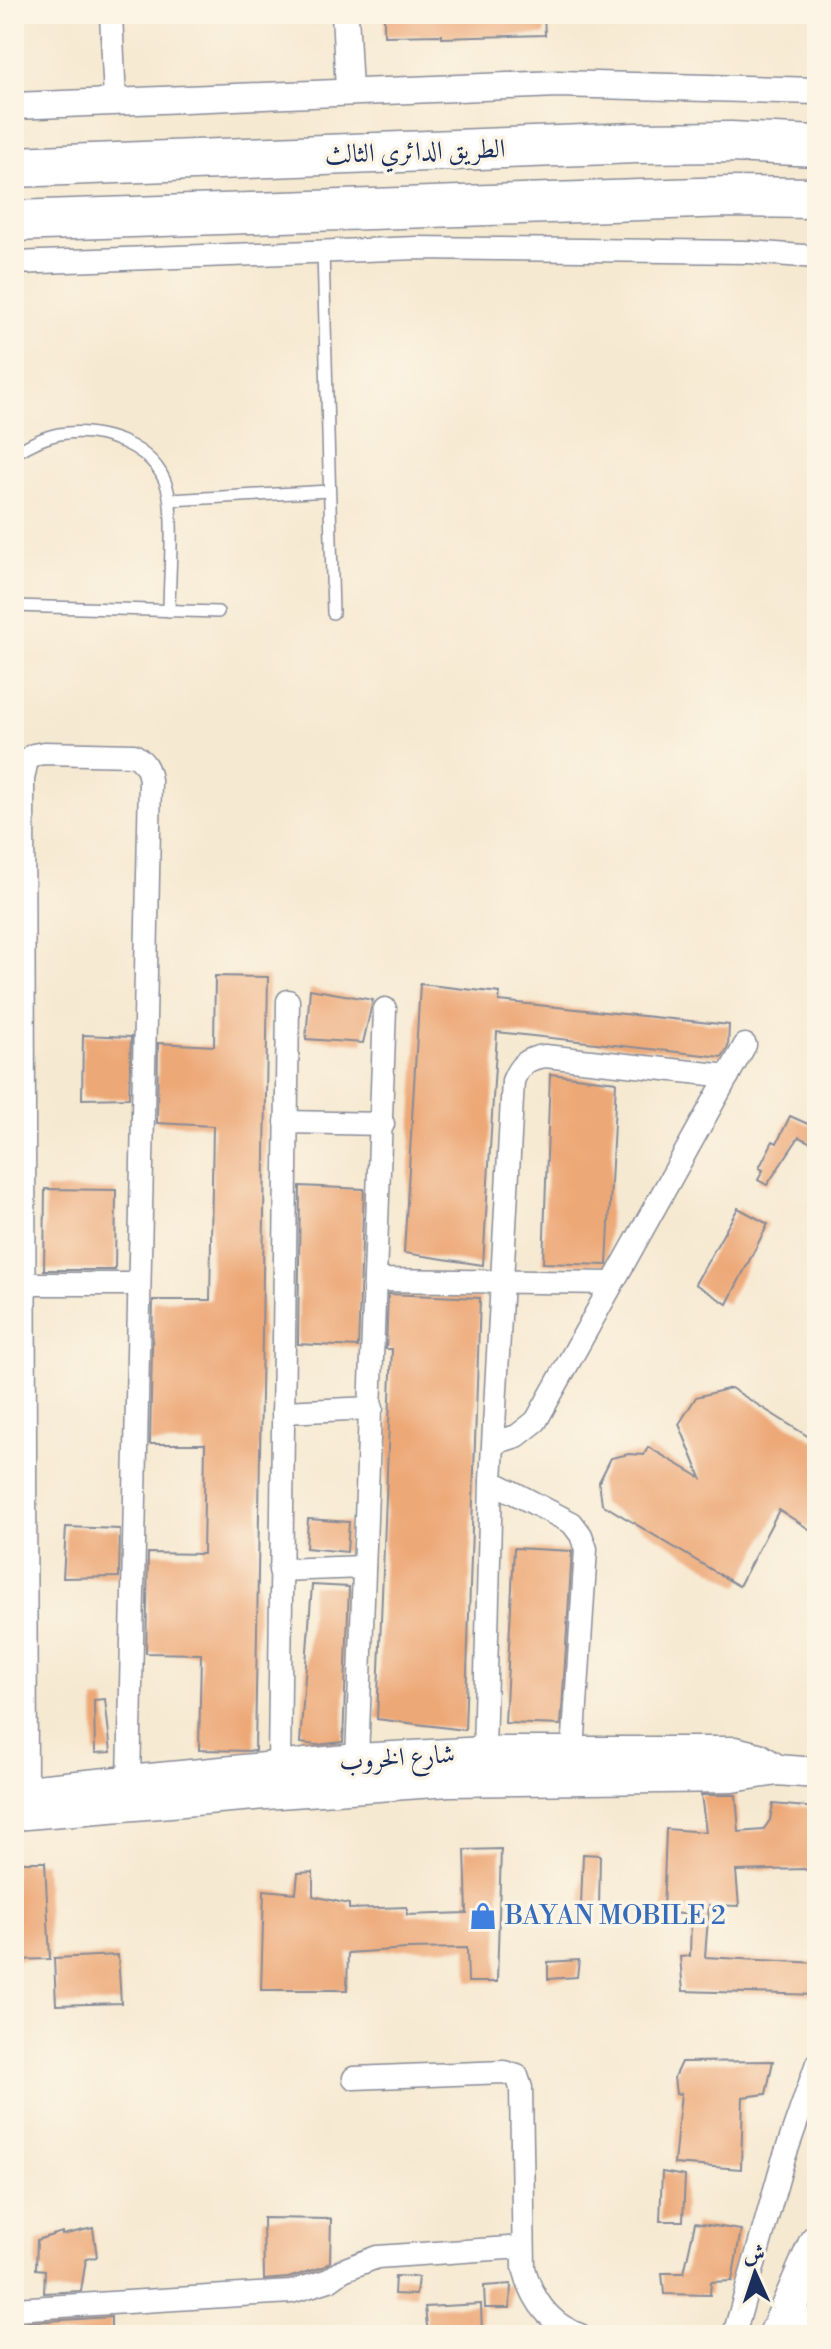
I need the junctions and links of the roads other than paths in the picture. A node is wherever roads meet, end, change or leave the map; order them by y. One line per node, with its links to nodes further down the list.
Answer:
1 (111, 14): 5 (street)
2 (345, 14): 3 (street)
3 (349, 90): 4 (street); 5 (street)
4 (817, 91)
5 (115, 101): 6 (street)
6 (14, 106)
7 (817, 146): 8 (highway, الطريق الدائري الثالث)
8 (14, 167)
9 (817, 198): 10 (highway)
10 (14, 221)
11 (323, 252): 12 (street); 13 (street); 15 (lane)
12 (817, 257)
13 (14, 263)
14 (14, 454): 16 (lane)
15 (329, 491): 16 (lane); 20 (lane)
16 (170, 500): 18 (lane)
17 (14, 606): 18 (lane)
18 (169, 611): 19 (lane)
19 (218, 612)
20 (333, 613)
21 (288, 1001): 25 (street)
22 (385, 1009): 26 (street)
23 (745, 1045): 24 (street)
24 (728, 1076): 28 (street); 29 (street)
25 (286, 1122): 26 (street); 33 (street)
26 (383, 1124): 27 (street)
27 (375, 1280): 28 (street); 32 (street)
28 (502, 1282): 29 (street); 34 (street)
29 (612, 1283): 34 (street)
30 (24, 1284): 31 (street); 31 (street); 46 (street)
31 (139, 1284): 45 (street)
32 (372, 1408): 33 (street); 36 (street)
33 (283, 1412): 37 (street)
34 (494, 1443): 35 (street)
35 (491, 1481): 38 (street); 39 (street)
36 (364, 1567): 37 (street); 40 (street)
37 (280, 1570): 41 (street)
38 (484, 1752): 39 (main road, شارع الخروب); 42 (main road, شارع الخروب)
39 (573, 1752): 43 (main road, شارع الخروب)
40 (357, 1759): 41 (main road, شارع الخروب); 42 (main road, شارع الخروب)
41 (279, 1767): 45 (main road, شارع الخروب)
42 (449, 1768): 43 (main road, شارع الخروب); 46 (main road, شارع الخروب)
43 (777, 1770): 44 (main road, شارع الخروب)
44 (817, 1773)
45 (129, 1783): 46 (main road, شارع الخروب)
46 (18, 1799)
47 (817, 2063): 54 (street)
48 (354, 2078): 50 (street)
49 (817, 2243): 55 (highway)
50 (522, 2247): 51 (street); 53 (street)
51 (14, 2309)
52 (817, 2325): 56 (highway)
53 (580, 2335)
54 (734, 2335)
55 (777, 2335)
56 (813, 2335)

